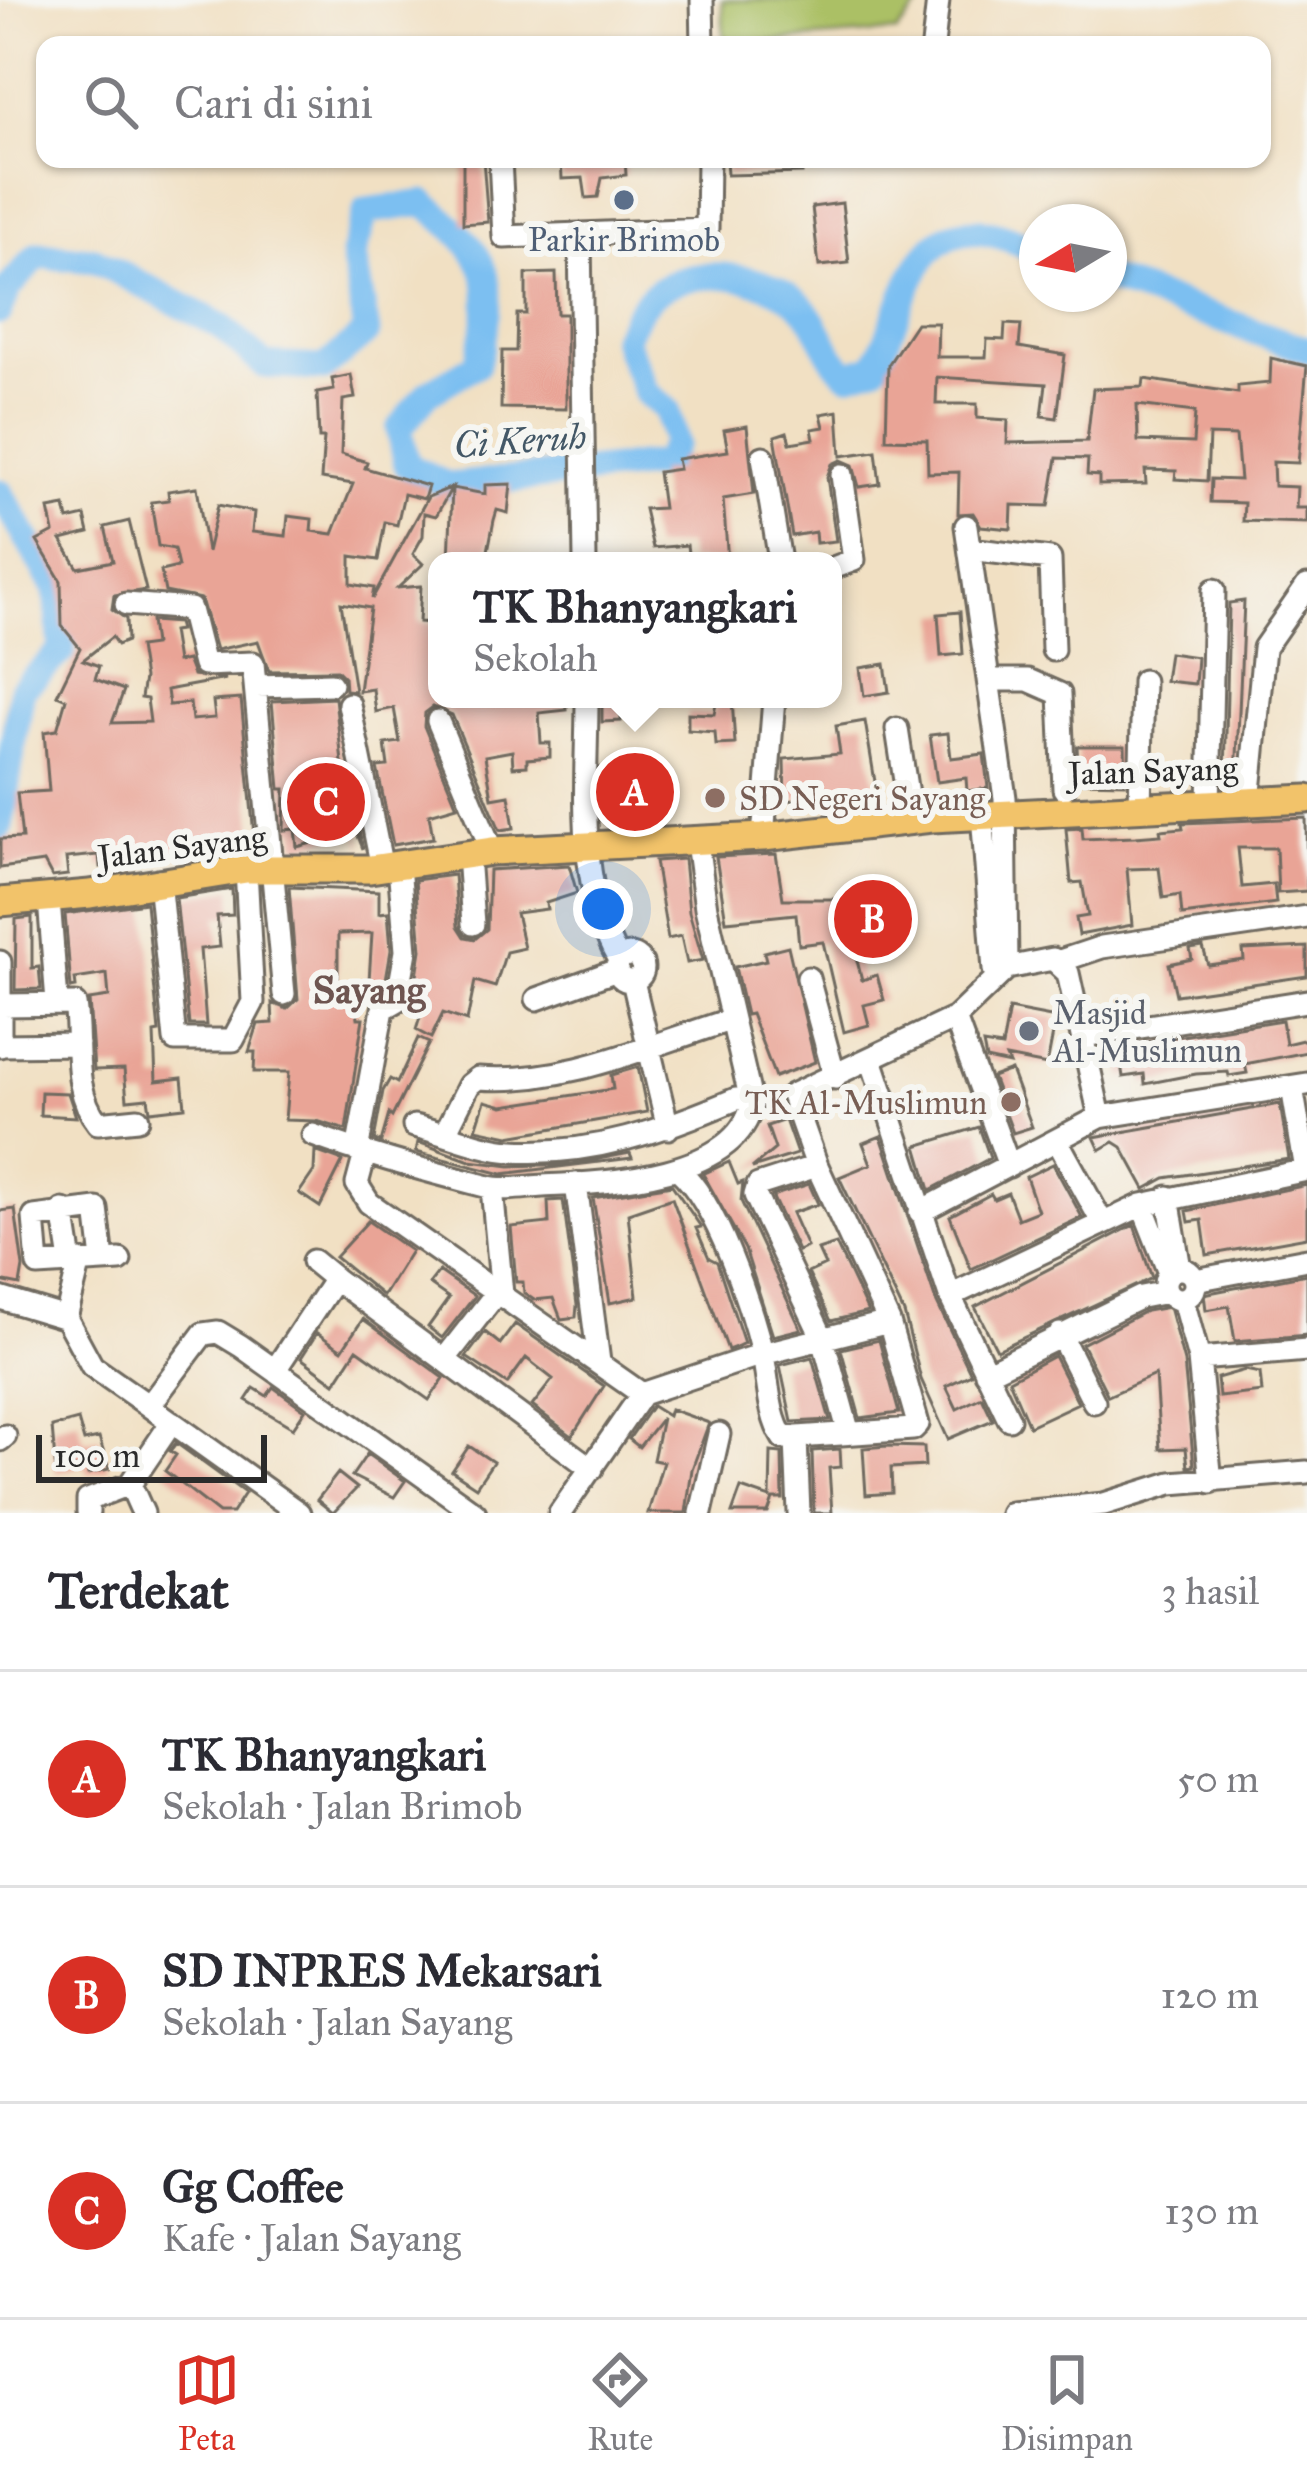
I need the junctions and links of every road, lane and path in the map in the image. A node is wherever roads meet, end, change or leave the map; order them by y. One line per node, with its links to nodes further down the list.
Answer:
1 (702, 0): 3 (street)
2 (938, 0): 4 (street)
3 (703, 36)
4 (934, 36)
5 (500, 168): 7 (street)
6 (708, 168): 7 (street)
7 (585, 237): 12 (street)
8 (763, 457): 13 (street)
9 (842, 475): 14 (street)
10 (966, 526): 11 (street)
11 (970, 549): 18 (street); 19 (street)
12 (589, 552)
13 (779, 552)
14 (842, 565)
15 (1307, 586): 30 (street)
16 (1214, 590): 31 (street)
17 (126, 604): 22 (street)
18 (1053, 650)
19 (988, 680): 28 (street); 33 (street)
20 (1144, 681): 32 (street)
21 (331, 684): 22 (street)
22 (256, 686): 40 (street)
23 (349, 704): 39 (street)
24 (591, 708): 37 (street)
25 (774, 708): 35 (street)
26 (438, 721): 38 (street)
27 (897, 729): 34 (street)
28 (1064, 789)
29 (1307, 799): 30 (main road, Jalan Sayang)
30 (1249, 802): 31 (main road, Jalan Sayang)
31 (1209, 804): 32 (main road, Jalan Sayang)
32 (1140, 808): 33 (main road, Jalan Sayang)
33 (993, 814): 34 (main road, Jalan Sayang); 49 (street)
34 (911, 820): 35 (main road, Jalan Sayang)
35 (764, 837): 36 (main road, Jalan Sayang)
36 (697, 842): 37 (main road, Jalan Sayang); 57 (street)
37 (591, 851): 38 (main road, Jalan Sayang); 48 (street)
38 (480, 853): 39 (main road, Jalan Sayang); 45 (street)
39 (391, 867): 40 (main road, Jalan Sayang); 73 (street)
40 (258, 869): 41 (main road, Jalan Sayang); 41 (street); 51 (street)
41 (159, 880): 42 (main road, Jalan Sayang)
42 (49, 900): 43 (main road, Jalan Sayang); 54 (street)
43 (0, 902)
44 (1307, 916): 46 (street)
45 (473, 924)
46 (1060, 961): 49 (street); 58 (street)
47 (0, 962): 55 (street)
48 (623, 971): 52 (street); 61 (street)
49 (1001, 972): 56 (street)
50 (808, 978): 63 (street)
51 (284, 994)
52 (536, 999)
53 (1307, 1001): 58 (street)
54 (57, 1002): 55 (street); 59 (street)
55 (2, 1005): 60 (street)
56 (955, 1018): 62 (street); 75 (street)
57 (730, 1020): 61 (street); 76 (street)
58 (1084, 1036): 66 (street)
59 (78, 1044): 60 (street); 67 (street)
60 (0, 1045)
61 (646, 1047): 69 (street); 70 (street)
62 (872, 1062): 63 (street); 83 (street)
63 (836, 1078): 74 (street)
64 (1300, 1086): 66 (street); 77 (street)
65 (736, 1100): 69 (street)
66 (1100, 1117): 72 (street)
67 (138, 1119)
68 (414, 1126): 70 (street)
69 (668, 1128): 70 (street)
70 (445, 1133)
71 (313, 1135): 73 (street)
72 (1058, 1142): 75 (street); 84 (street)
73 (361, 1153): 79 (street); 90 (street)
74 (817, 1166): 94 (street); 96 (street)
75 (1009, 1166): 83 (street)
76 (678, 1169): 78 (street); 98 (street)
77 (1306, 1170): 80 (street)
78 (576, 1184): 79 (street); 100 (street)
79 (492, 1189): 90 (street)
80 (1168, 1197): 81 (street); 89 (street)
81 (1142, 1205): 84 (street); 89 (street)
82 (63, 1210): 86 (street); 86 (street); 86 (street)
83 (920, 1212): 91 (street)
84 (1102, 1222): 91 (street)
85 (1307, 1259): 89 (street)
86 (93, 1261): 93 (street)
87 (313, 1261): 88 (street)
88 (334, 1280): 99 (street); 102 (street)
89 (1179, 1283): 95 (street); 101 (street)
90 (500, 1292): 99 (street); 100 (street)
91 (950, 1296): 104 (street)
92 (0, 1298): 93 (street)
93 (67, 1318): 107 (street)
94 (889, 1322): 96 (street); 110 (street)
95 (1060, 1334): 104 (street); 106 (street)
96 (823, 1339): 98 (street); 110 (street)
97 (1307, 1350): 101 (street)
98 (762, 1354): 105 (street); 112 (street)
99 (444, 1360): 113 (street)
100 (599, 1362): 105 (street)
101 (1200, 1364): 103 (street); 115 (street)
102 (275, 1370): 107 (street); 120 (street)
103 (1307, 1370)
104 (986, 1373): 108 (street)
105 (642, 1394): 113 (street)
106 (1094, 1402)
107 (149, 1406): 109 (street)
108 (1009, 1419)
109 (172, 1422): 116 (street); 119 (street)
110 (848, 1430): 112 (street)
111 (719, 1434): 122 (street)
112 (796, 1439): 123 (street)
113 (592, 1469): 121 (street)
114 (1307, 1472): 115 (street)
115 (1210, 1481): 124 (street)
116 (130, 1484): 117 (street); 118 (street)
117 (88, 1513)
118 (143, 1513)
119 (299, 1513)
120 (475, 1513)
121 (560, 1513)
122 (701, 1513)
123 (799, 1513)
124 (1011, 1513)

